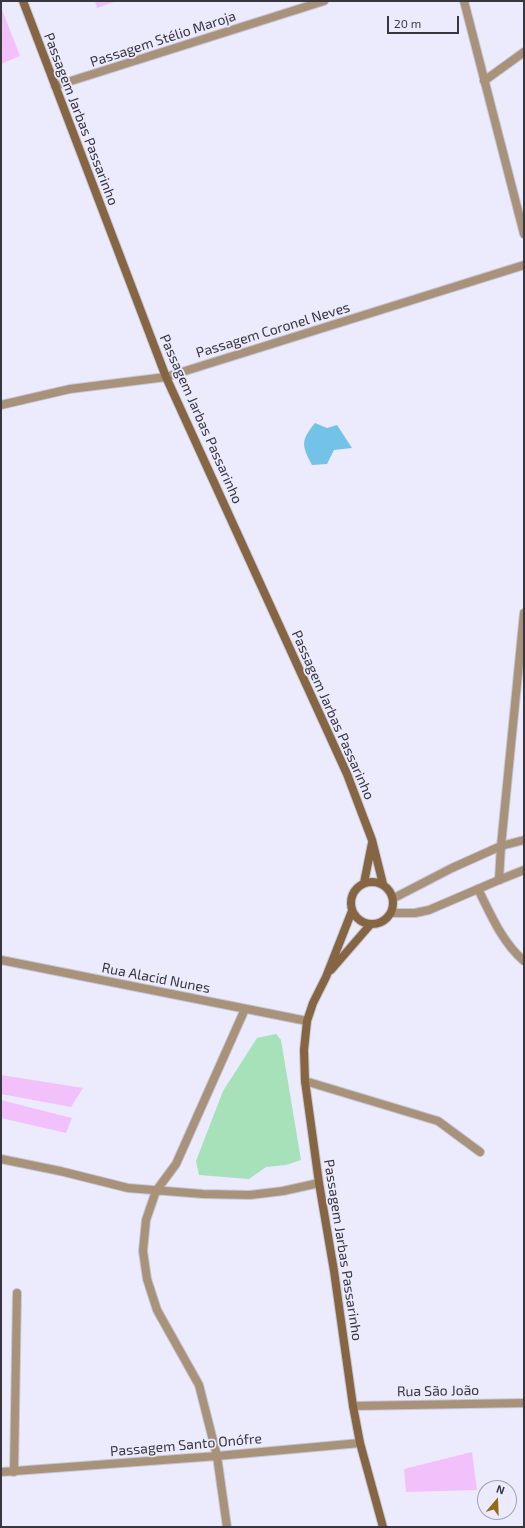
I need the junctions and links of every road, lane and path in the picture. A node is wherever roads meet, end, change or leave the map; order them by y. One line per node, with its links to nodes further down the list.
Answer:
1 (23, 1): 6 (main road, Passagem Jarbas Passarinho)
2 (324, 1): 6 (street, Passagem Stélio Maroja)
3 (464, 1): 5 (street)
4 (524, 52): 5 (street)
5 (484, 81): 7 (street)
6 (55, 86): 9 (main road, Passagem Jarbas Passarinho)
7 (524, 233)
8 (524, 264): 9 (street, Passagem Coronel Neves)
9 (166, 376): 10 (street, Passagem Coronel Neves); 12 (main road, Passagem Jarbas Passarinho)
10 (1, 405)
11 (524, 613): 14 (street)
12 (372, 840): 17 (main road); 18 (main road, Passagem Jarbas Passarinho)
13 (524, 840): 14 (street)
14 (500, 846): 16 (street); 20 (street)
15 (524, 870): 16 (street)
16 (499, 880): 19 (street)
17 (364, 883): 18 (main road); 21 (main road)
18 (383, 884): 20 (main road)
19 (478, 889): 22 (street); 25 (street)
20 (394, 898): 22 (main road)
21 (352, 911): 23 (main road); 26 (main road, Passagem Jarbas Passarinho)
22 (391, 913): 23 (main road)
23 (370, 924): 26 (main road, Passagem Jarbas Passarinho)
24 (1, 960): 27 (street, Rua Alacid Nunes)
25 (524, 961)
26 (326, 977): 28 (main road, Passagem Jarbas Passarinho)
27 (245, 1009): 28 (street, Rua Alacid Nunes); 33 (street)
28 (307, 1021): 29 (main road, Passagem Jarbas Passarinho)
29 (305, 1081): 30 (street); 32 (main road, Passagem Jarbas Passarinho)
30 (480, 1152)
31 (1, 1159): 33 (street)
32 (319, 1182): 33 (street); 36 (main road, Passagem Jarbas Passarinho)
33 (156, 1191): 38 (street)
34 (16, 1293): 40 (street)
35 (524, 1403): 36 (street, Rua São João)
36 (353, 1406): 37 (main road, Passagem Jarbas Passarinho)
37 (360, 1443): 38 (street, Passagem Santo Onófre); 42 (main road, Passagem Jarbas Passarinho)
38 (217, 1456): 40 (street, Passagem Santo Onófre); 41 (street)
39 (1, 1472): 40 (street, Passagem Santo Onófre)
40 (14, 1472)
41 (227, 1527)
42 (383, 1527)

